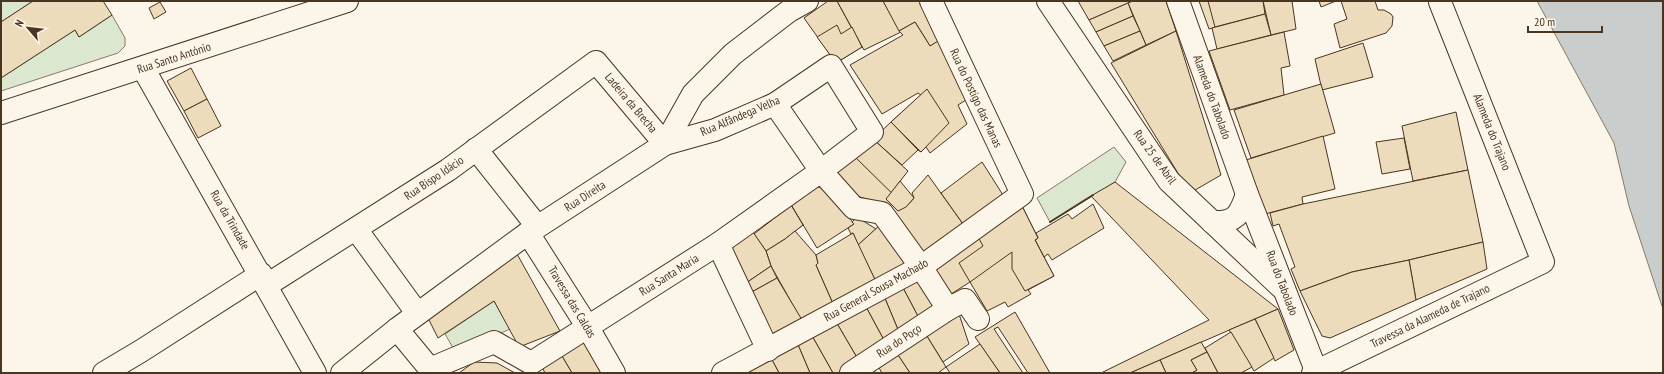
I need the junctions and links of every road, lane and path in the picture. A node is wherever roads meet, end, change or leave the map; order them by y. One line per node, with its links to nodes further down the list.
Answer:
1 (347, 1): 8 (street, Rua Santo António)
2 (807, 1): 12 (street, Rua Direita)
3 (931, 1): 15 (street, Rua do Postigo das Manas)
4 (1048, 1): 17 (street, Rua 25 de Abril)
5 (1178, 1): 16 (street, Alameda do Tabolado)
6 (1440, 2): 21 (street, Alameda do Trajano)
7 (596, 62): 12 (street, Ladeira da Brecha); 13 (street, Rua Bispo Idácio)
8 (143, 68): 10 (street, Rua Santo António); 23 (street, Rua da Trindade)
9 (775, 104): 11 (street, Rua Alfândega Velha); 12 (street, Rua Alfândega Velha); 14 (street)
10 (1, 113)
11 (872, 132): 14 (street, Rua Santa Maria)
12 (665, 144): 19 (street, Rua Direita)
13 (476, 149): 18 (street, Rua Bispo Idácio); 19 (street, Travessa das Caldas)
14 (821, 171): 20 (street, Rua Santa Maria); 22 (street)
15 (1022, 194): 22 (street, Rua General Sousa Machado)
16 (1247, 194): 17 (street); 24 (street, Rua do Tabolado)
17 (1212, 222): 24 (street, Rua 25 de Abril)
18 (356, 229): 23 (street, Rua Bispo Idácio); 26 (street)
19 (533, 230): 26 (street, Rua Direita); 28 (street, Travessa das Caldas)
20 (718, 244): 28 (street, Rua Santa Maria); 30 (street)
21 (1543, 262): 32 (street, Travessa da Alameda de Trajano)
22 (921, 267): 25 (street); 30 (street, Rua General Sousa Machado)
23 (264, 280): 33 (street, Rua Bispo Idácio); 34 (street, Rua da Trindade)
24 (1286, 292): 32 (street, Rua do Tabolado)
25 (948, 309): 27 (street, Rua do Poço); 38 (street, Rua do Poço)
26 (417, 313): 29 (street, Rua Direita)
27 (978, 319)
28 (587, 326): 31 (street, Rua Santa Maria); 36 (street, Travessa das Caldas)
29 (397, 329): 31 (street, Rua Santa Maria); 35 (street, Rua Direita)
30 (768, 350): 37 (street, Rua General Sousa Machado)
31 (534, 368)
32 (1315, 372)
33 (104, 373)
34 (315, 373)
35 (342, 373)
36 (614, 373)
37 (723, 373)
38 (851, 373)

